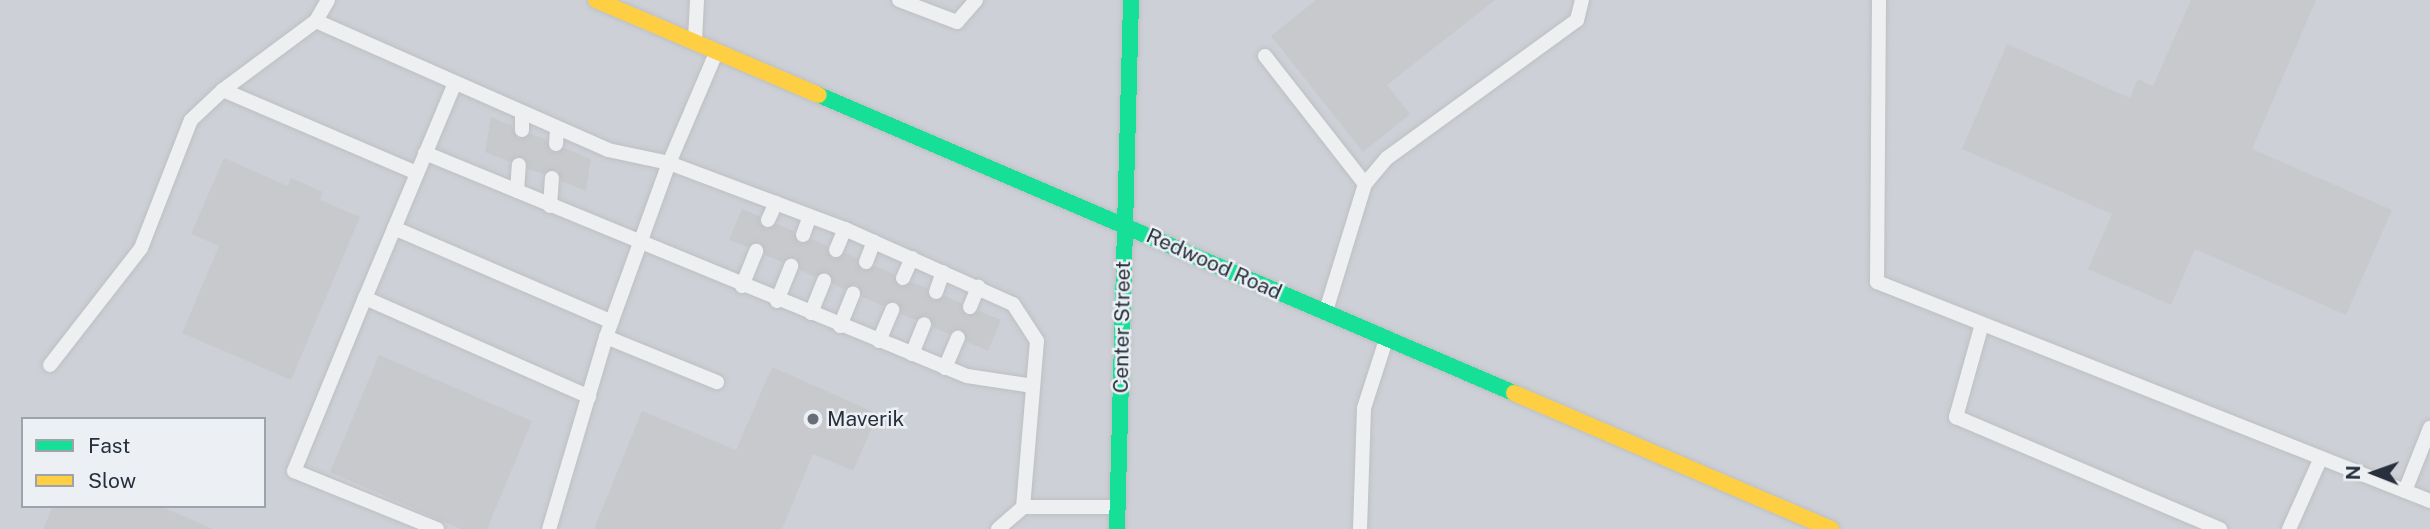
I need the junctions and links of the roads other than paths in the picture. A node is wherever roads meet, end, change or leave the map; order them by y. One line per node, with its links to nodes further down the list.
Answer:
1 (328, 0): 9 (lane)
2 (596, 0): 10 (main road, Redwood Road)
3 (697, 0): 10 (lane)
4 (976, 0): 8 (lane)
5 (1131, 0): 30 (main road, Center Street)
6 (1582, 0): 24 (lane)
7 (1879, 0): 56 (lane)
8 (904, 1)
9 (316, 21): 13 (lane); 14 (lane)
10 (695, 40): 11 (main road, Redwood Road)
11 (717, 51): 20 (lane); 30 (main road, Redwood Road)
12 (1265, 56): 24 (lane)
13 (455, 83): 15 (lane); 19 (lane)
14 (223, 90): 22 (lane); 63 (lane)
15 (523, 112): 16 (lane); 17 (lane)
16 (557, 128): 18 (lane); 20 (lane)
17 (522, 130)
18 (556, 144)
19 (425, 153): 22 (lane); 25 (lane)
20 (669, 163): 26 (lane); 35 (lane)
21 (519, 165): 25 (lane)
22 (416, 173): 31 (lane)
23 (552, 178): 27 (lane)
24 (1366, 184): 52 (lane)
25 (517, 191): 27 (lane)
26 (776, 203): 28 (lane); 29 (lane)
27 (550, 206): 35 (lane)
28 (810, 216): 32 (lane); 33 (lane)
29 (768, 220)
30 (1125, 225): 52 (main road, Redwood Road); 73 (main road, Center Street)
31 (394, 228): 48 (lane); 54 (lane)
32 (845, 229): 34 (lane); 36 (lane)
33 (803, 235)
34 (874, 241): 38 (lane); 39 (lane)
35 (639, 244): 44 (lane); 54 (lane)
36 (836, 250)
37 (756, 251): 44 (lane)
38 (912, 258): 41 (lane); 42 (lane)
39 (866, 262)
40 (791, 266): 49 (lane)
41 (943, 272): 45 (lane); 46 (lane)
42 (903, 278)
43 (824, 281): 53 (lane)
44 (742, 286): 49 (lane)
45 (978, 287): 50 (lane); 66 (lane)
46 (936, 292)
47 (853, 293): 57 (lane)
48 (365, 298): 67 (lane); 74 (lane)
49 (777, 301): 53 (lane)
50 (970, 307)
51 (892, 310): 61 (lane)
52 (1326, 312): 60 (main road, Redwood Road)
53 (811, 313): 57 (lane)
54 (612, 322): 58 (lane)
55 (924, 324): 62 (lane)
56 (1982, 324): 69 (lane); 80 (lane)
57 (840, 326): 61 (lane)
58 (606, 337): 65 (lane); 67 (lane)
59 (958, 338): 64 (lane)
60 (1387, 339): 78 (lane); 79 (main road, Redwood Road)
61 (879, 341): 62 (lane)
62 (912, 354): 64 (lane)
63 (50, 365)
64 (945, 368): 66 (lane)
65 (717, 382)
66 (1033, 386): 72 (lane)
67 (589, 397): 75 (lane)
68 (2430, 428): 70 (lane)
69 (2320, 460): 70 (lane); 81 (lane)
70 (2405, 491): 71 (lane)
71 (2430, 501)
72 (1023, 507): 73 (lane); 76 (lane)
73 (1118, 507): 77 (main road, Center Street)
74 (437, 529)
75 (549, 529)
76 (998, 529)
77 (1117, 529)
78 (1360, 529)
79 (1831, 529)
80 (2220, 529)
81 (2289, 529)

